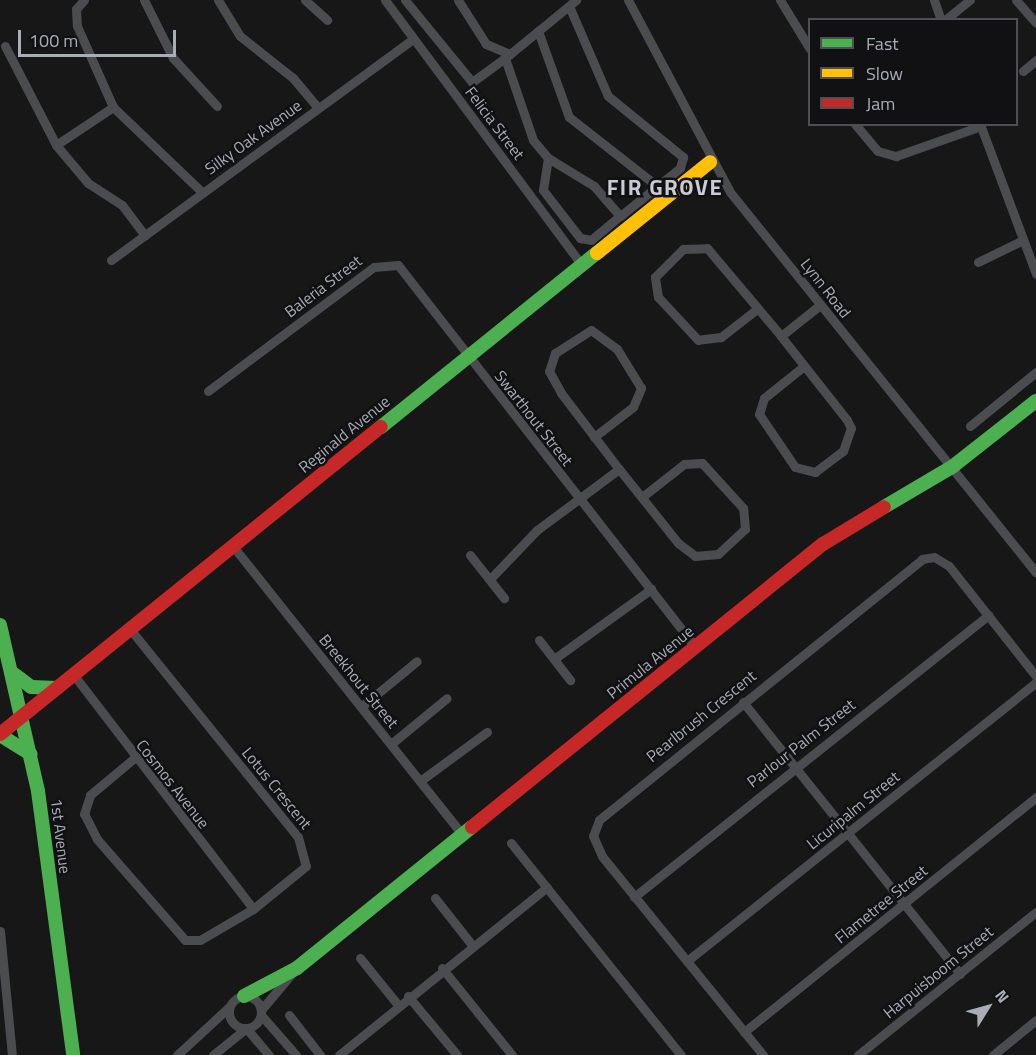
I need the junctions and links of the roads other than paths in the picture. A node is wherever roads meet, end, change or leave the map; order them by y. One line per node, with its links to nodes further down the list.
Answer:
1 (84, 0): 26 (street)
2 (144, 0): 25 (street)
3 (218, 0): 27 (street)
4 (305, 0): 16 (street)
5 (385, 0): 19 (street, Felicia Street)
6 (405, 0): 22 (street)
7 (458, 0): 22 (street)
8 (629, 0): 33 (street, Lynn Road)
9 (780, 0): 21 (street)
10 (934, 0): 14 (street)
11 (970, 0): 15 (street)
12 (1016, 0): 17 (street)
13 (573, 3): 18 (street); 34 (street)
14 (942, 18)
15 (946, 18)
16 (327, 20)
17 (1036, 23)
18 (538, 31): 22 (street); 34 (street)
19 (413, 39): 27 (street, Silky Oak Avenue); 41 (street, Felicia Street)
20 (5, 46): 31 (street)
21 (808, 46)
22 (508, 56): 32 (street)
23 (1036, 60): 24 (street)
24 (1023, 70)
25 (217, 106)
26 (113, 107): 31 (street); 35 (street)
27 (318, 108): 35 (street, Silky Oak Avenue)
28 (857, 126): 29 (street)
29 (978, 126)
30 (981, 126): 38 (street)
31 (56, 145): 37 (street)
32 (548, 158): 36 (street); 36 (street)
33 (710, 162): 41 (street, Reginald Avenue); 43 (street, Lynn Road)
34 (657, 186): 36 (street)
35 (203, 193): 37 (street, Silky Oak Avenue)
36 (620, 216)
37 (145, 235): 39 (street, Silky Oak Avenue)
38 (1023, 240): 40 (street); 42 (street)
39 (111, 260)
40 (978, 262)
41 (581, 264): 46 (street, Reginald Avenue)
42 (1036, 274)
43 (820, 306): 45 (street); 53 (street, Lynn Road)
44 (757, 309): 44 (street); 45 (street)
45 (780, 336): 47 (street)
46 (466, 356): 49 (street, Baleria Street); 56 (street, Swarthout Street); 57 (street, Reginald Avenue)
47 (804, 366): 47 (street)
48 (1036, 372): 51 (street)
49 (208, 391)
50 (1036, 400): 53 (street, Primula Avenue)
51 (970, 426)
52 (594, 437): 52 (street); 54 (street)
53 (952, 467): 59 (street, Lynn Road); 67 (street, Primula Avenue)
54 (619, 469): 55 (street); 56 (street)
55 (642, 497): 55 (street)
56 (579, 498): 60 (street); 61 (street, Swarthout Street)
57 (232, 545): 65 (street, Reginald Avenue); 78 (street, Breekhout Street)
58 (470, 555): 60 (street)
59 (1036, 572)
60 (490, 579): 62 (street)
61 (651, 589): 67 (street, Swarthout Street); 68 (street)
62 (504, 598)
63 (988, 615): 72 (street, Pearlbrush Crescent); 77 (street, Pearlbrush Crescent); 85 (street, Parlour Palm Street)
64 (0, 625): 70 (street, 1st Avenue)
65 (130, 629): 71 (street, Reginald Avenue); 95 (street, Lotus Crescent)
66 (540, 640): 68 (street)
67 (695, 646): 88 (street, Primula Avenue)
68 (554, 659): 73 (street)
69 (417, 661): 78 (street)
70 (14, 674): 75 (street); 79 (street, 1st Avenue)
71 (73, 674): 75 (street, Reginald Avenue); 84 (street, Cosmos Avenue)
72 (1036, 676)
73 (570, 680)
74 (1036, 681): 89 (street, Licuripalm Street)
75 (57, 688): 79 (street, Reginald Avenue)
76 (447, 698): 82 (street)
77 (743, 702): 85 (street); 92 (street, Pearlbrush Crescent)
78 (361, 707): 82 (street, Breekhout Street)
79 (23, 716): 81 (street, Reginald Avenue); 83 (street, 1st Avenue)
80 (487, 732): 86 (street)
81 (0, 735): 83 (street)
82 (391, 744): 86 (street, Breekhout Street)
83 (31, 754): 115 (street, 1st Avenue)
84 (133, 759): 95 (street, Cosmos Avenue); 95 (street, Lotus Crescent)
85 (793, 768): 89 (street); 92 (street, Parlour Palm Street)
86 (420, 781): 88 (street, Breekhout Street)
87 (1036, 797): 94 (street, Flametree Street)
88 (463, 835): 101 (street, Primula Avenue)
89 (847, 835): 94 (street); 100 (street, Licuripalm Street)
90 (511, 843): 91 (street)
91 (547, 887): 98 (street); 124 (street)
92 (634, 897): 100 (street, Pearlbrush Crescent)
93 (435, 898): 98 (street)
94 (903, 906): 104 (street); 113 (street, Flametree Street)
95 (253, 909)
96 (1036, 912): 104 (street, Harpuisboom Street)
97 (0, 931): 103 (street)
98 (472, 945): 102 (street)
99 (360, 958): 107 (street)
100 (687, 962): 113 (street, Pearlbrush Crescent)
101 (297, 968): 105 (street, Primula Avenue); 109 (street, Primula Avenue)
102 (442, 969): 106 (street); 123 (street)
103 (3, 972): 114 (street)
104 (960, 974): 126 (street, Harpuisboom Street)
105 (244, 996): 108 (street); 109 (street)
106 (408, 996): 107 (street); 122 (street)
107 (398, 1005): 121 (street)
108 (229, 1007): 112 (street); 116 (street)
109 (261, 1013): 112 (street); 119 (street)
110 (289, 1015): 120 (street)
111 (1036, 1020): 127 (street)
112 (246, 1029): 117 (street); 118 (street)
113 (744, 1032): 125 (street, Pearlbrush Crescent)
114 (12, 1055)
115 (73, 1055)
116 (177, 1055)
117 (213, 1055)
118 (269, 1055)
119 (296, 1055)
120 (320, 1055)
121 (339, 1055)
122 (457, 1055)
123 (512, 1055)
124 (681, 1055)
125 (763, 1055)
126 (858, 1055)
127 (993, 1055)

